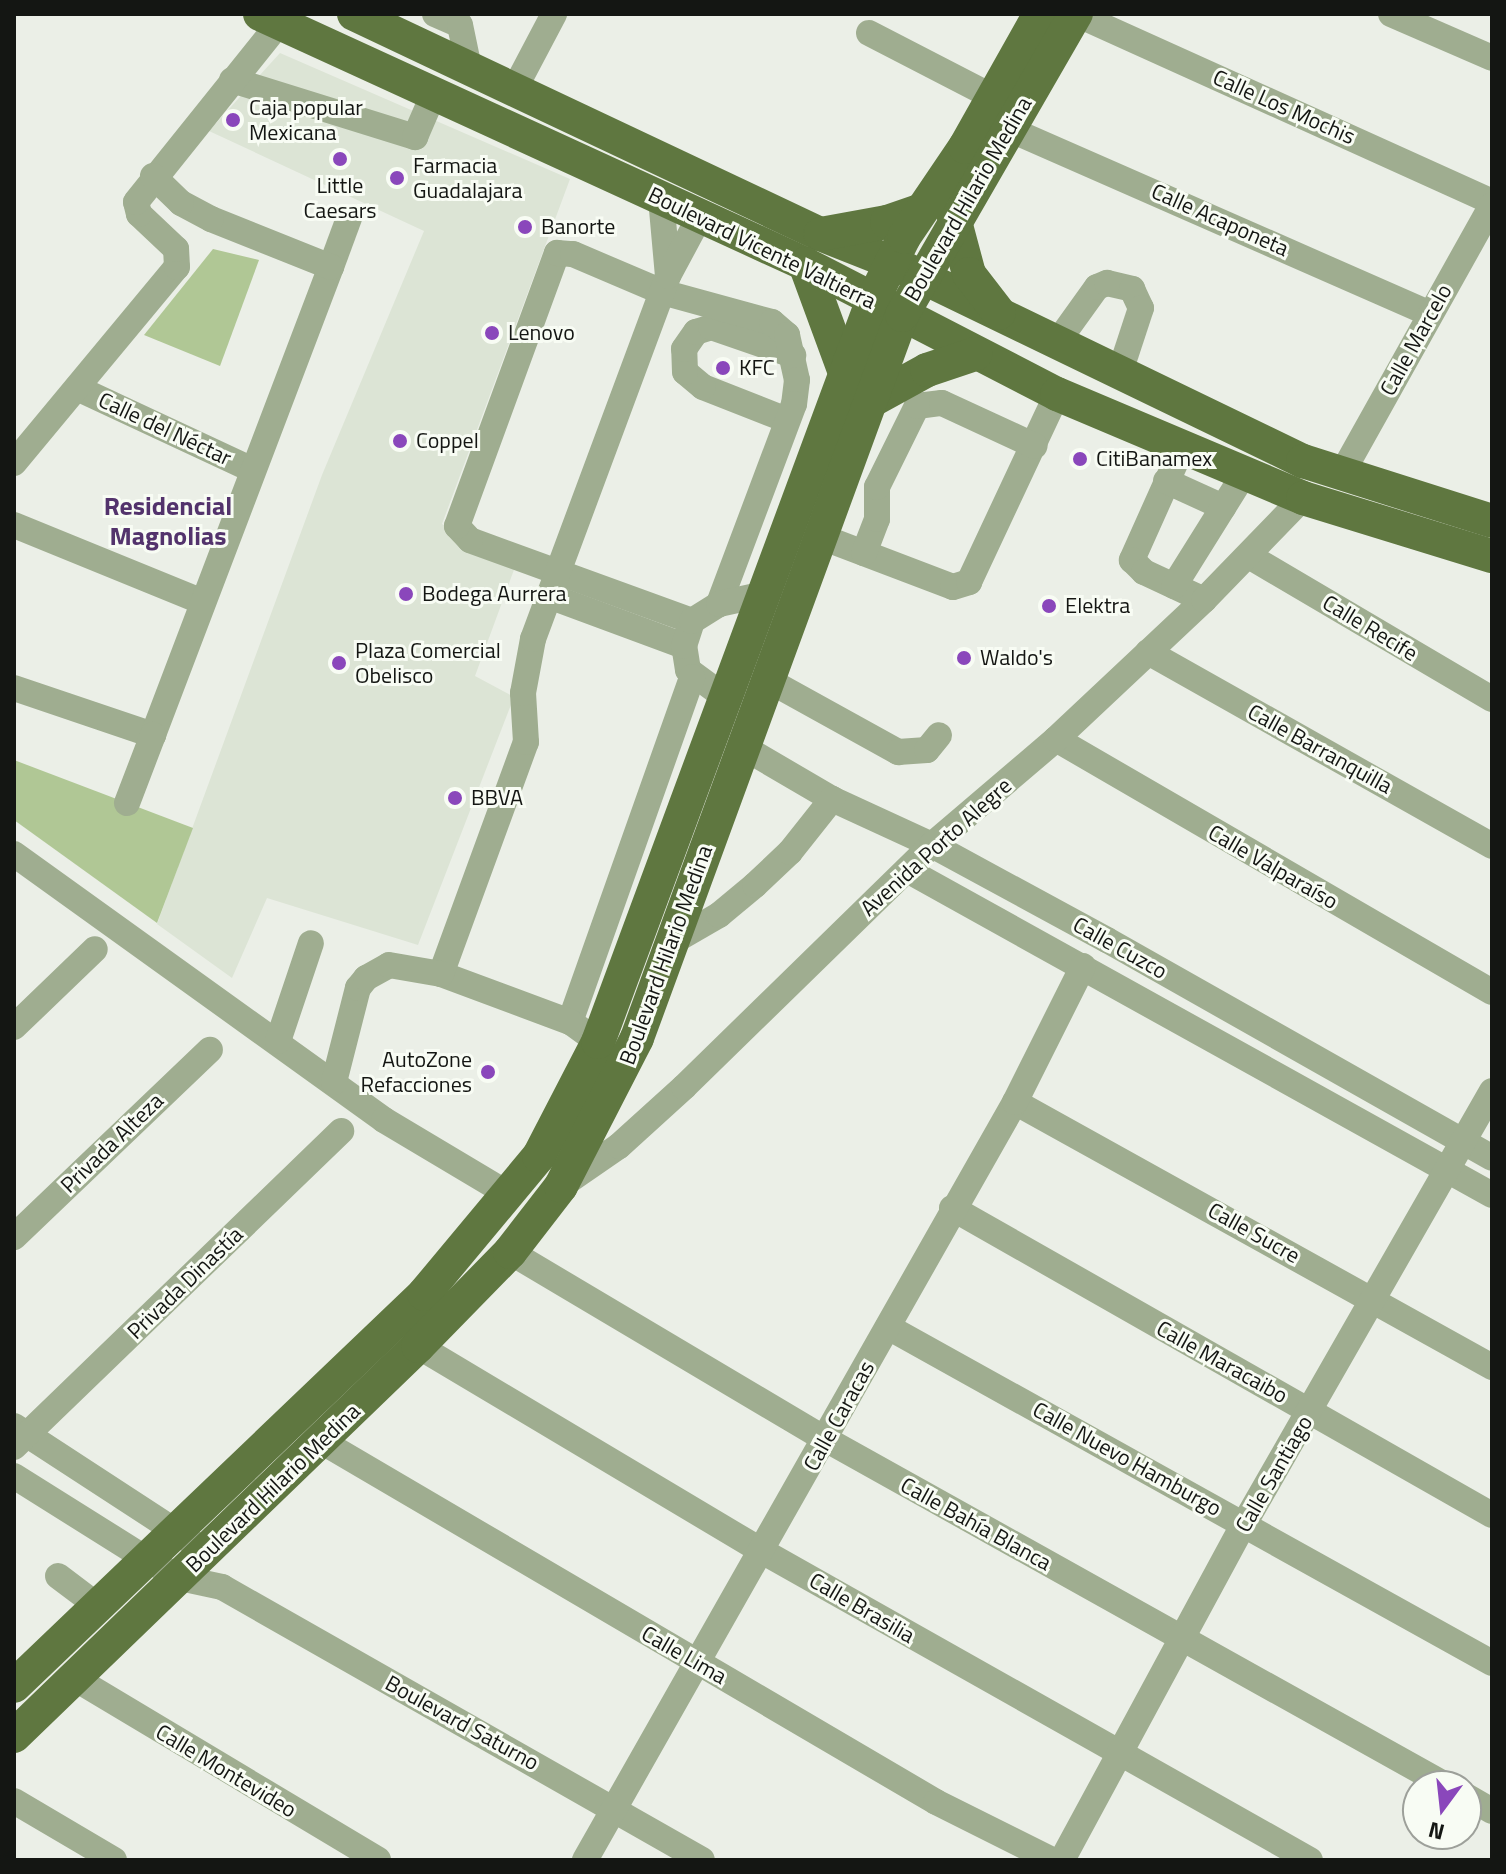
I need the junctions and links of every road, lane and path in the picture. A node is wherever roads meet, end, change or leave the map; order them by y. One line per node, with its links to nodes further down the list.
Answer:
1 (354, 14): 11 (main road, Boulevard Vicente Valtierra)
2 (435, 14): 8 (street)
3 (554, 14): 13 (street)
4 (1040, 14): 15 (main road, Boulevard Hilario Medina)
5 (1076, 14): 16 (main road, Boulevard Hilario Medina); 19 (street, Calle Los Mochis)
6 (1391, 14): 10 (street)
7 (270, 18): 12 (street); 14 (main road, Boulevard Vicente Valtierra)
8 (461, 20): 11 (street)
9 (869, 33): 15 (street)
10 (1492, 58)
11 (469, 68): 13 (main road, Boulevard Vicente Valtierra)
12 (232, 80): 14 (street); 17 (street)
13 (514, 90): 24 (main road, Boulevard Vicente Valtierra)
14 (434, 93): 18 (main road, Boulevard Vicente Valtierra)
15 (993, 97): 20 (main road, Boulevard Hilario Medina)
16 (1009, 129): 23 (main road, Boulevard Hilario Medina); 29 (street, Calle Acaponeta)
17 (153, 176): 25 (street); 36 (street)
18 (661, 198): 21 (main road, Boulevard Vicente Valtierra); 27 (street)
19 (1492, 204): 29 (street, Calle Marcelo)
20 (921, 210): 24 (main road); 26 (main road, Boulevard Hilario Medina)
21 (700, 216): 24 (main road, Boulevard Vicente Valtierra); 27 (street)
22 (349, 218): 25 (street)
23 (954, 218): 26 (main road, Boulevard Hilario Medina); 30 (main road)
24 (812, 249): 26 (main road, Boulevard Vicente Valtierra); 28 (main road, Boulevard Vicente Valtierra); 34 (main road)
25 (331, 267): 43 (street)
26 (905, 270): 28 (main road, Boulevard Hilario Medina); 30 (main road, Boulevard Vicente Valtierra)
27 (665, 284): 33 (street); 55 (street); 55 (street)
28 (887, 308): 32 (main road, Boulevard Vicente Valtierra); 34 (main road, Boulevard Hilario Medina); 38 (main road, Boulevard Hilario Medina)
29 (1430, 314): 45 (street, Calle Marcelo)
30 (1010, 323): 31 (main road, Boulevard Vicente Valtierra)
31 (1056, 344): 35 (main road, Boulevard Vicente Valtierra); 35 (street)
32 (975, 354): 37 (main road, Boulevard Vicente Valtierra); 38 (main road)
33 (793, 355): 39 (street); 39 (street)
34 (845, 373): 57 (main road, Boulevard Hilario Medina)
35 (1119, 375): 45 (main road, Boulevard Vicente Valtierra)
36 (77, 388): 42 (street); 43 (street, Calle del Néctar)
37 (1057, 394): 40 (street); 41 (main road, Boulevard Vicente Valtierra)
38 (867, 403): 51 (main road, Boulevard Hilario Medina)
39 (787, 420): 60 (street)
40 (1035, 446): 52 (street); 52 (street)
41 (1182, 448): 44 (main road, Boulevard Vicente Valtierra); 46 (street)
42 (14, 463)
43 (253, 470): 59 (street)
44 (1244, 474): 47 (main road, Boulevard Vicente Valtierra); 48 (street)
45 (1341, 475): 49 (main road, Boulevard Vicente Valtierra)
46 (1166, 481): 48 (street); 56 (street)
47 (1303, 498): 53 (street, Avenida Porto Alegre); 54 (main road, Boulevard Vicente Valtierra)
48 (1223, 507): 56 (street)
49 (1492, 521)
50 (14, 525): 59 (street)
51 (819, 536): 52 (street); 64 (main road, Boulevard Hilario Medina)
52 (864, 553)
53 (1249, 556): 58 (street, Avenida Porto Alegre); 67 (street, Calle Recife)
54 (1492, 556)
55 (553, 585): 61 (street); 82 (street)
56 (1174, 586): 58 (street)
57 (765, 594): 60 (street); 66 (main road, Boulevard Hilario Medina)
58 (1204, 600): 62 (street, Avenida Porto Alegre)
59 (203, 602): 68 (street)
60 (719, 604): 61 (street)
61 (688, 634): 63 (street)
62 (1148, 652): 70 (street, Avenida Porto Alegre); 75 (street, Calle Barranquilla)
63 (692, 677): 66 (street); 84 (street)
64 (768, 680): 69 (street); 71 (main road, Boulevard Hilario Medina)
65 (14, 688): 68 (street)
66 (726, 698): 87 (main road, Boulevard Hilario Medina)
67 (1492, 699)
68 (153, 735): 73 (street)
69 (939, 735)
70 (1056, 739): 74 (street, Avenida Porto Alegre); 83 (street, Calle Valparaíso)
71 (743, 747): 72 (street, Calle Cuzco); 78 (main road, Boulevard Hilario Medina)
72 (832, 799): 74 (street, Calle Cuzco); 78 (street)
73 (127, 803)
74 (932, 845): 77 (street, Avenida Porto Alegre); 93 (street, Calle Cuzco)
75 (1492, 846)
76 (14, 854): 86 (street)
77 (907, 870): 81 (street, Calle Cuzco); 96 (street, Avenida Porto Alegre)
78 (674, 941): 96 (main road, Boulevard Hilario Medina)
79 (311, 943): 86 (street)
80 (95, 949): 85 (street)
81 (1083, 966): 91 (street, Calle Caracas); 95 (street, Calle Cuzco)
82 (441, 974): 84 (street); 89 (street)
83 (1492, 992)
84 (570, 1022): 87 (street)
85 (14, 1027)
86 (278, 1041): 89 (street)
87 (598, 1042): 97 (main road, Boulevard Hilario Medina)
88 (210, 1050): 100 (street, Privada Alteza)
89 (334, 1082): 97 (street)
90 (1492, 1091): 93 (street, Calle Santiago)
91 (1015, 1102): 99 (street, Calle Caracas); 102 (street, Calle Sucre)
92 (341, 1131): 107 (street, Privada Dinastía)
93 (1463, 1142): 94 (street, Calle Cuzco); 95 (street, Calle Santiago)
94 (1492, 1158)
95 (1448, 1170): 98 (street, Calle Cuzco); 102 (street, Calle Santiago)
96 (561, 1186): 101 (main road, Boulevard Hilario Medina)
97 (510, 1195): 113 (main road, Boulevard Hilario Medina)
98 (1492, 1195)
99 (952, 1208): 103 (street, Calle Caracas); 106 (street, Calle Maracaibo)
100 (14, 1237)
101 (510, 1252): 104 (main road, Boulevard Hilario Medina); 108 (street, Calle Bahía Blanca)
102 (1374, 1299): 105 (street, Calle Sucre); 106 (street, Calle Santiago)
103 (888, 1327): 108 (street, Calle Caracas); 112 (street, Calle Nuevo Hamburgo)
104 (418, 1346): 109 (main road, Boulevard Hilario Medina); 114 (street, Calle Brasilia)
105 (1492, 1367)
106 (1310, 1411): 111 (street, Calle Maracaibo); 112 (street, Calle Santiago)
107 (19, 1436): 113 (street)
108 (827, 1440): 114 (street, Calle Caracas); 120 (street, Calle Bahía Blanca)
109 (321, 1441): 113 (main road, Boulevard Hilario Medina); 122 (street, Calle Lima)
110 (14, 1476): 115 (street, Boulevard Saturno)
111 (1492, 1515)
112 (1244, 1524): 120 (street, Calle Santiago); 121 (street, Calle Nuevo Hamburgo)
113 (192, 1542): 115 (main road, Boulevard Hilario Medina); 117 (main road, Boulevard Hilario Medina); 118 (street)
114 (762, 1551): 122 (street, Calle Caracas); 126 (street, Calle Brasilia)
115 (148, 1560): 117 (street, Boulevard Saturno); 119 (main road, Boulevard Hilario Medina)
116 (58, 1576): 119 (street)
117 (180, 1578): 118 (street, Boulevard Saturno); 123 (main road, Boulevard Hilario Medina)
118 (222, 1587): 129 (street, Boulevard Saturno)
119 (98, 1606): 124 (main road, Boulevard Hilario Medina)
120 (1185, 1639): 126 (street, Calle Santiago); 127 (street, Calle Bahía Blanca)
121 (1492, 1663)
122 (699, 1664): 129 (street, Calle Caracas); 134 (street, Calle Lima)
123 (76, 1679): 125 (main road, Boulevard Hilario Medina); 131 (street, Calle Montevideo)
124 (14, 1686)
125 (14, 1736)
126 (1119, 1756): 135 (street, Calle Santiago); 136 (street, Calle Brasilia)
127 (1418, 1770)
128 (14, 1801): 130 (street)
129 (615, 1809): 132 (street, Calle Caracas); 133 (street, Boulevard Saturno)
130 (114, 1860)
131 (378, 1860)
132 (585, 1860)
133 (702, 1860)
134 (1052, 1860)
135 (1062, 1860)
136 (1310, 1860)

